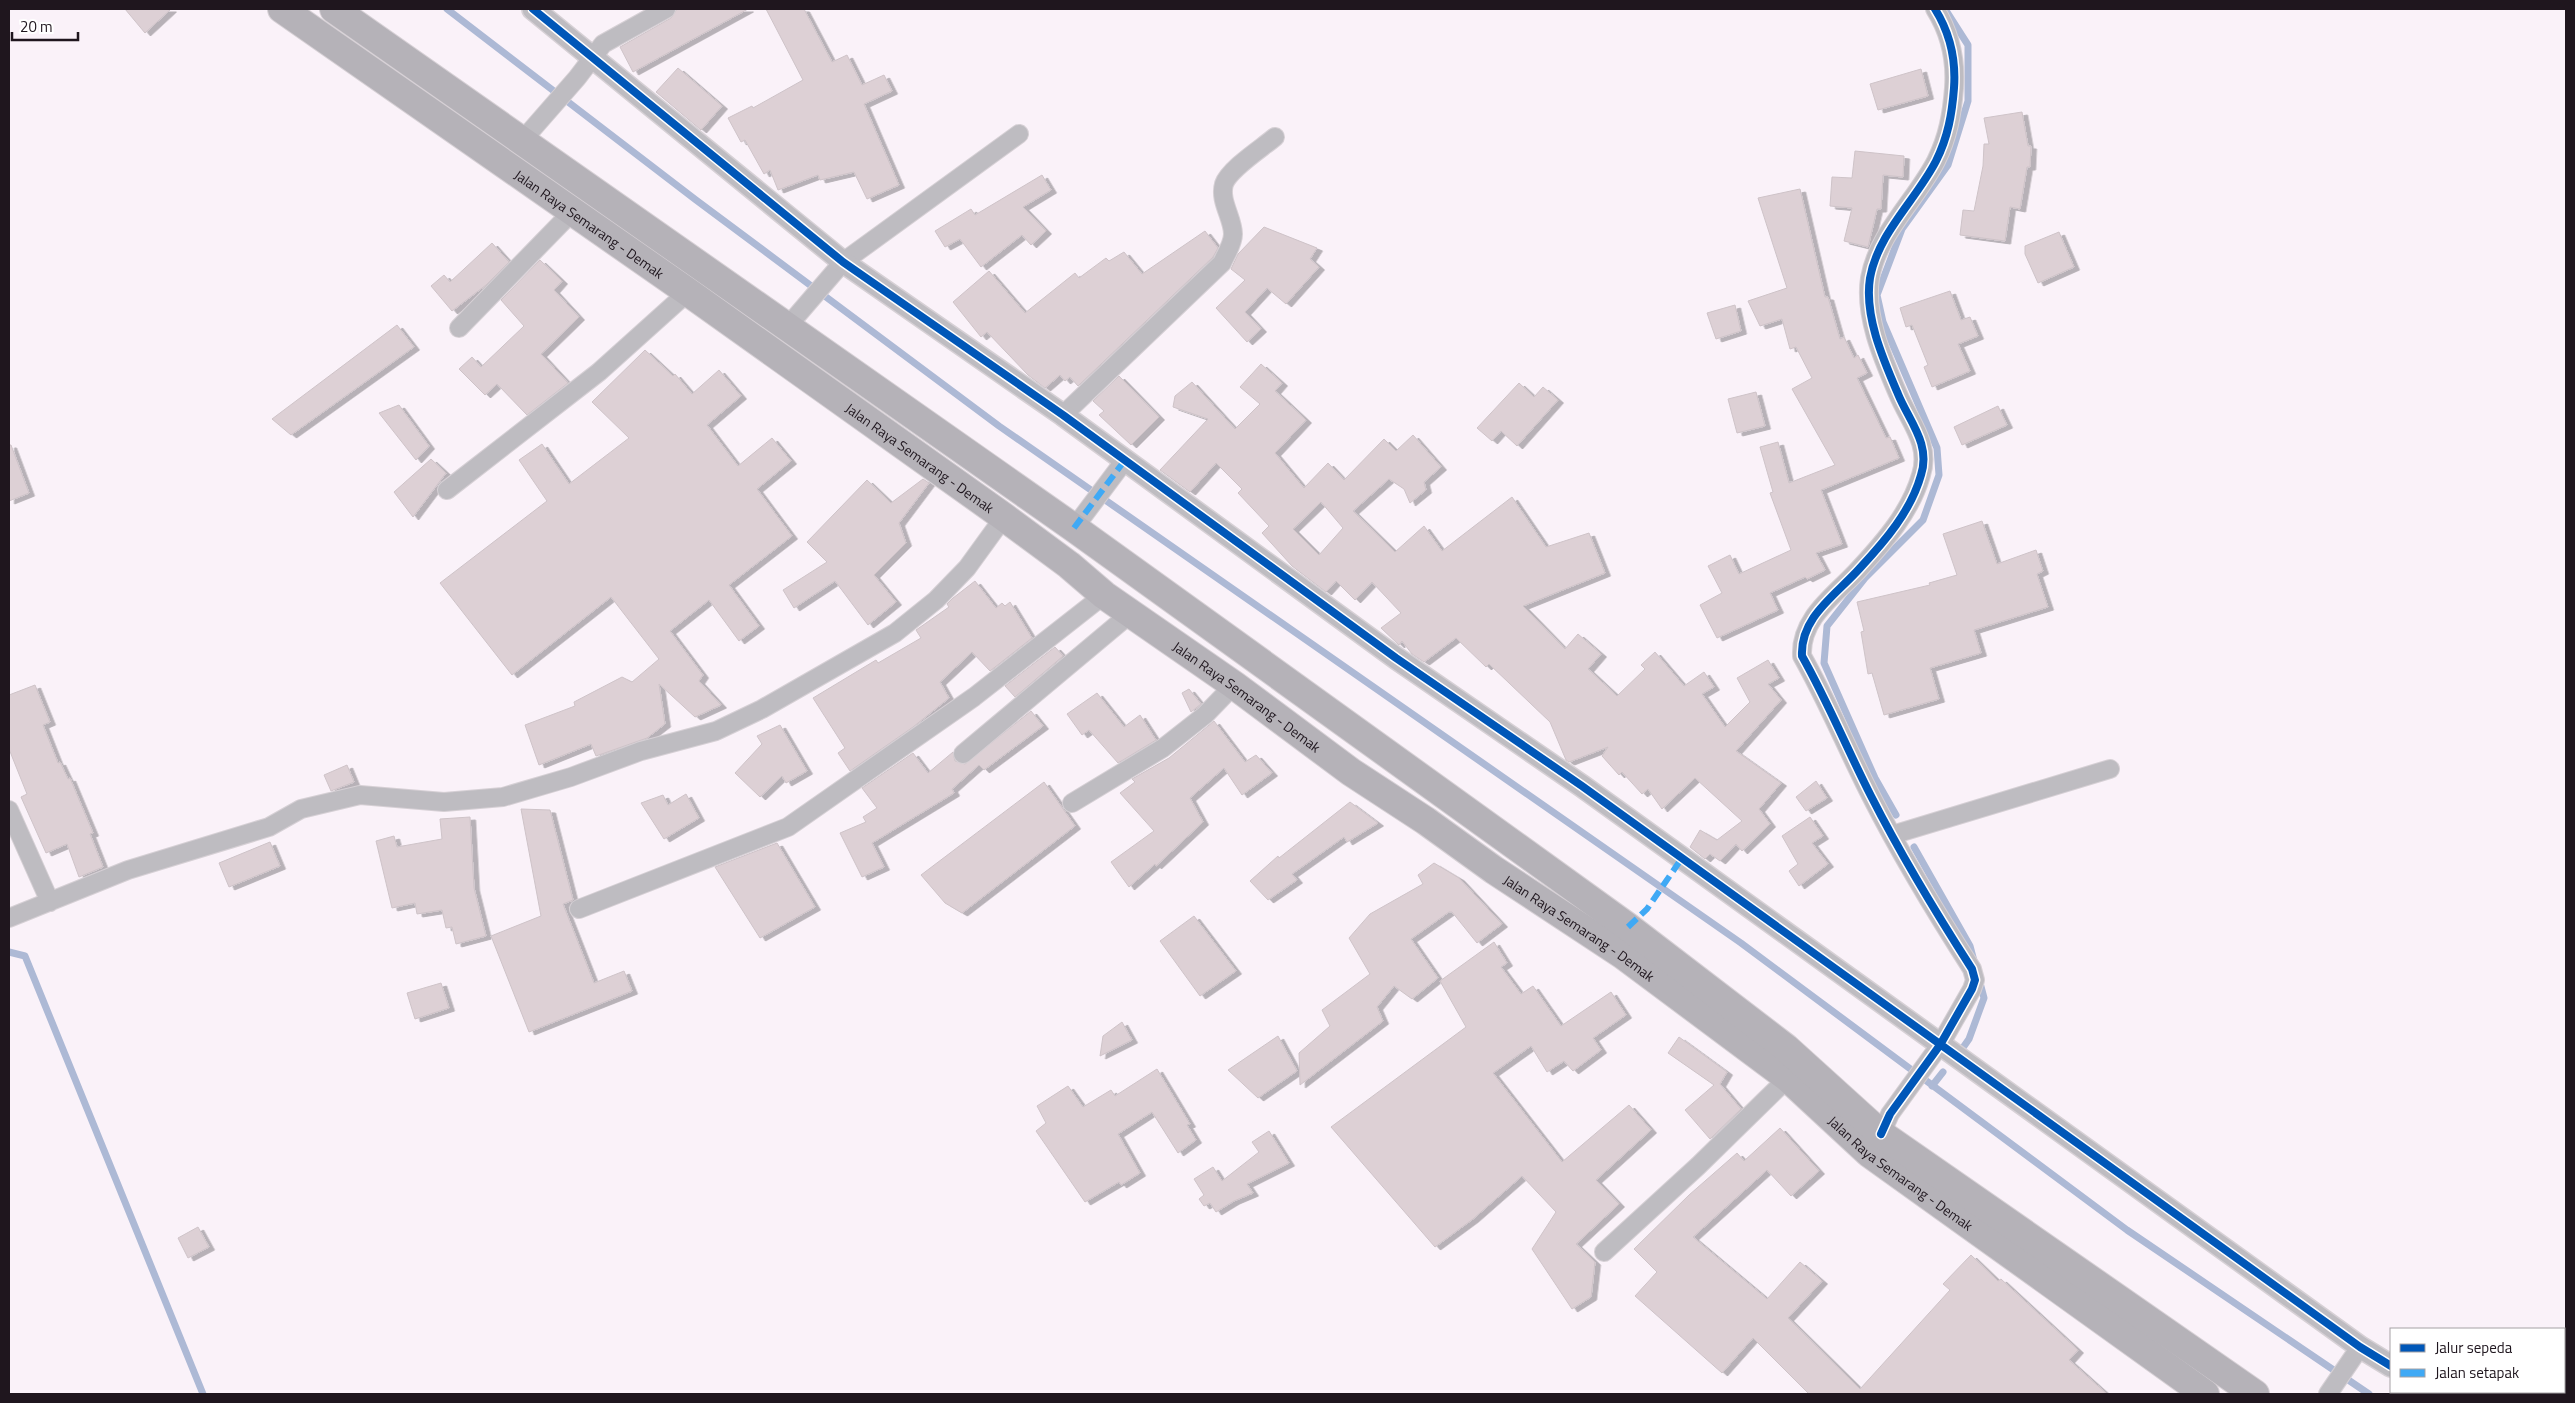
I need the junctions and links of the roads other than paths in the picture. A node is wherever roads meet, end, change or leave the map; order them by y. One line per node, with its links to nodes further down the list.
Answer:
1 (282, 9): 10 (highway, Jalan Raya Semarang - Demak)
2 (334, 9): 9 (highway, Jalan Raya Semarang - Demak)
3 (533, 9): 6 (street)
4 (666, 9): 6 (street)
5 (1935, 9): 29 (street)
6 (594, 58): 9 (street); 11 (street)
7 (1020, 134): 11 (street)
8 (1275, 137): 16 (street)
9 (521, 142): 13 (highway, Jalan Raya Semarang - Demak)
10 (572, 212): 12 (highway, Jalan Raya Semarang - Demak); 14 (street)
11 (840, 265): 13 (street); 16 (street)
12 (688, 292): 17 (highway, Jalan Raya Semarang - Demak); 19 (street)
13 (791, 320): 15 (highway, Jalan Raya Semarang - Demak)
14 (460, 328)
15 (891, 401): 17 (highway); 21 (highway, Jalan Raya Semarang - Demak)
16 (1063, 415): 18 (street)
17 (873, 426): 20 (highway, Jalan Raya Semarang - Demak)
18 (1122, 465): 21 (street); 33 (street)
19 (447, 490)
20 (1004, 517): 22 (highway, Jalan Raya Semarang - Demak); 30 (street)
21 (1078, 524): 35 (highway, Jalan Raya Semarang - Demak)
22 (1104, 595): 23 (highway, Jalan Raya Semarang - Demak); 31 (street)
23 (1130, 614): 24 (highway, Jalan Raya Semarang - Demak); 25 (street)
24 (1234, 685): 27 (street); 34 (highway, Jalan Raya Semarang - Demak)
25 (963, 754)
26 (2110, 769): 29 (street)
27 (1072, 803)
28 (9, 810): 30 (street)
29 (1892, 835): 33 (street)
30 (50, 902): 32 (street)
31 (579, 909)
32 (9, 918)
33 (1940, 1046): 35 (street); 37 (street)
34 (1788, 1078): 36 (street); 39 (highway, Jalan Raya Semarang - Demak)
35 (1885, 1124): 40 (highway, Jalan Raya Semarang - Demak)
36 (1604, 1252)
37 (2357, 1352): 38 (street); 41 (street)
38 (2390, 1366)
39 (2205, 1394)
40 (2255, 1394)
41 (2328, 1394)

